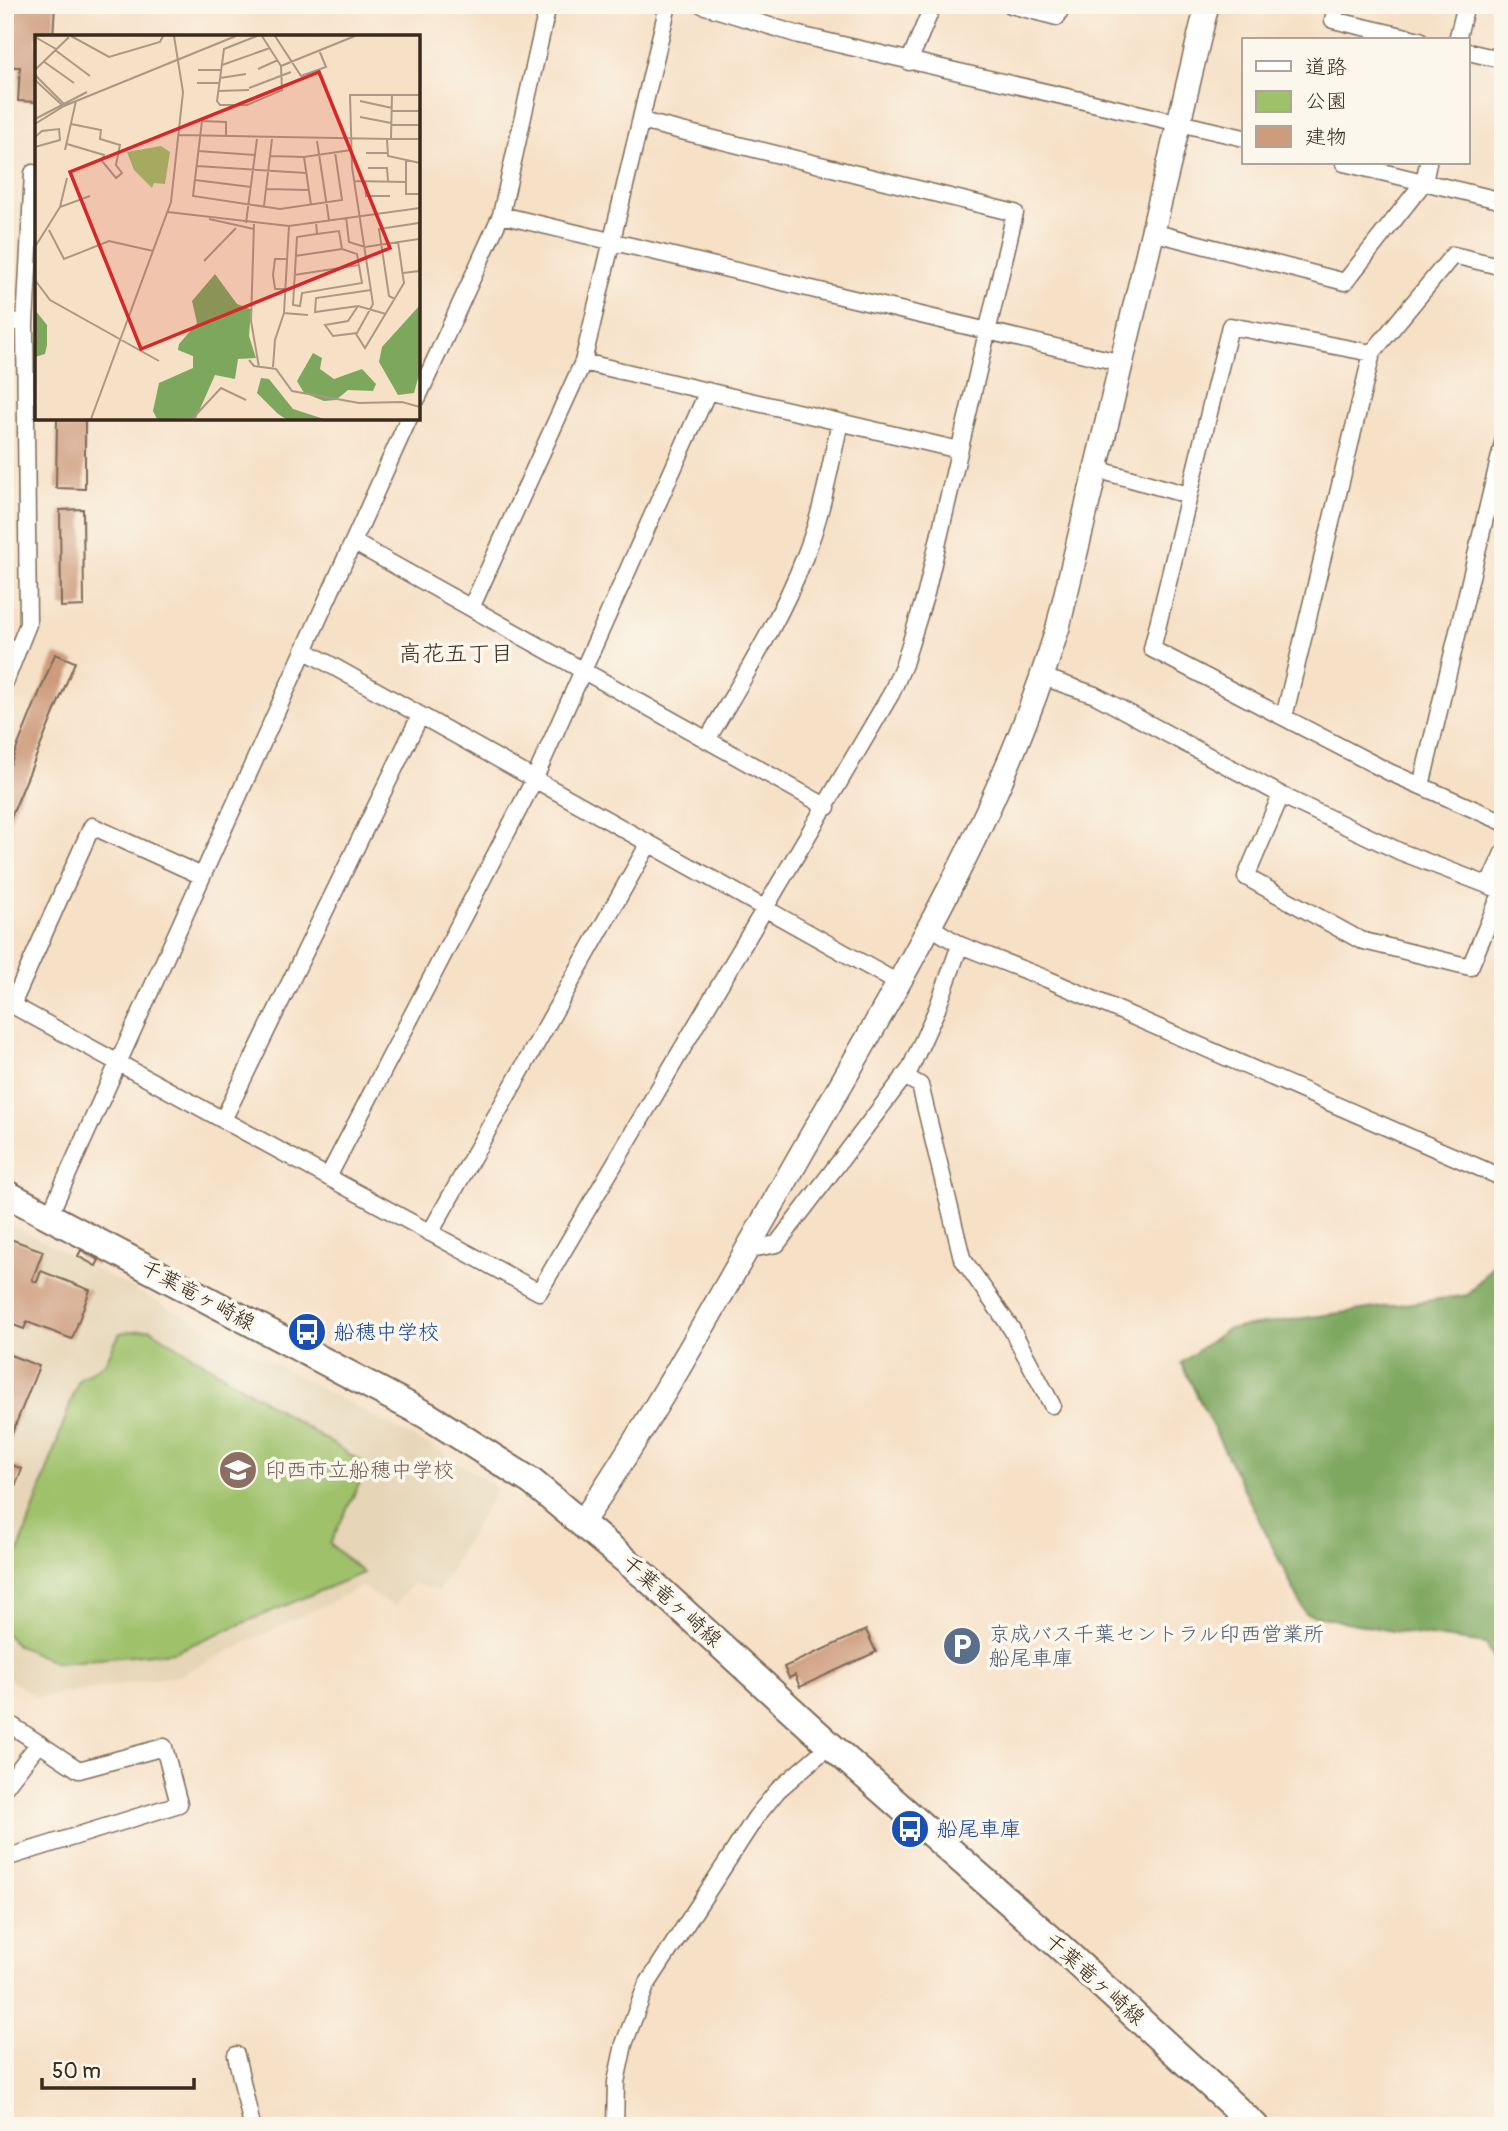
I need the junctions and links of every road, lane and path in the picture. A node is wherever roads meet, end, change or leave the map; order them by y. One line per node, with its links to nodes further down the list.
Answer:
1 (548, 5): 23 (street)
2 (668, 5): 15 (street)
3 (702, 5): 14 (street)
4 (933, 5): 14 (street)
5 (1011, 5): 6 (street)
6 (1062, 5)
7 (1206, 5): 16 (street)
8 (1337, 5): 10 (street)
9 (1466, 5): 11 (street)
10 (1411, 38)
11 (1458, 38)
12 (1470, 52): 13 (street)
13 (1503, 60)
14 (909, 62): 16 (street)
15 (641, 121): 25 (street); 29 (street)
16 (1177, 122): 17 (street); 24 (street)
17 (1242, 138)
18 (1349, 164): 21 (street)
19 (1428, 164): 21 (street)
20 (33, 173): 28 (street)
21 (1424, 182): 22 (street); 24 (street)
22 (1503, 201)
23 (501, 215): 25 (street); 34 (street)
24 (1152, 232): 32 (street)
25 (612, 242): 29 (street); 31 (street)
26 (1503, 267): 30 (street)
27 (5, 318): 28 (street)
28 (25, 325): 46 (street)
29 (987, 331): 32 (street); 38 (street)
30 (1372, 353): 40 (street); 48 (street)
31 (583, 362): 33 (street); 42 (street)
32 (1122, 363): 39 (street)
33 (708, 391): 36 (street); 44 (street)
34 (420, 393)
35 (408, 420): 41 (street)
36 (840, 422): 38 (street); 49 (street)
37 (1503, 443): 51 (street)
38 (959, 450): 53 (street)
39 (1096, 469): 40 (street); 45 (street)
40 (1188, 495): 48 (street)
41 (353, 542): 42 (street); 43 (street)
42 (471, 608): 44 (street)
43 (304, 650): 47 (street); 57 (street)
44 (583, 671): 49 (street); 50 (street)
45 (1043, 677): 52 (street); 60 (street)
46 (5, 682)
47 (420, 716): 50 (street); 65 (street)
48 (1284, 718): 51 (street)
49 (708, 740): 53 (street)
50 (534, 780): 55 (street); 66 (street)
51 (1421, 786): 54 (street)
52 (1281, 795): 58 (street); 58 (street)
53 (827, 807): 59 (street)
54 (1503, 822)
55 (648, 845): 59 (street); 70 (street)
56 (1503, 853): 58 (street)
57 (202, 876): 63 (street); 63 (street)
58 (1498, 889)
59 (766, 911): 62 (street); 70 (street)
60 (931, 927): 61 (street); 62 (street)
61 (960, 945): 64 (street); 67 (street)
62 (898, 983): 71 (street)
63 (118, 1063): 65 (street); 69 (street)
64 (904, 1076): 71 (street); 72 (street)
65 (223, 1120): 66 (street)
66 (328, 1177): 70 (street)
67 (1503, 1178)
68 (5, 1193): 69 (main road, 千葉竜ヶ崎線)
69 (49, 1216): 73 (main road, 千葉竜ヶ崎線)
70 (430, 1233)
71 (746, 1250): 73 (street)
72 (1052, 1405)
73 (583, 1521): 76 (main road, 千葉竜ヶ崎線)
74 (5, 1721): 75 (street)
75 (39, 1743): 77 (street); 78 (street)
76 (830, 1745): 81 (street); 82 (main road, 千葉竜ヶ崎線)
77 (5, 1787)
78 (5, 1851)
79 (236, 2055): 80 (street)
80 (251, 2126)
81 (615, 2126)
82 (1255, 2126)

